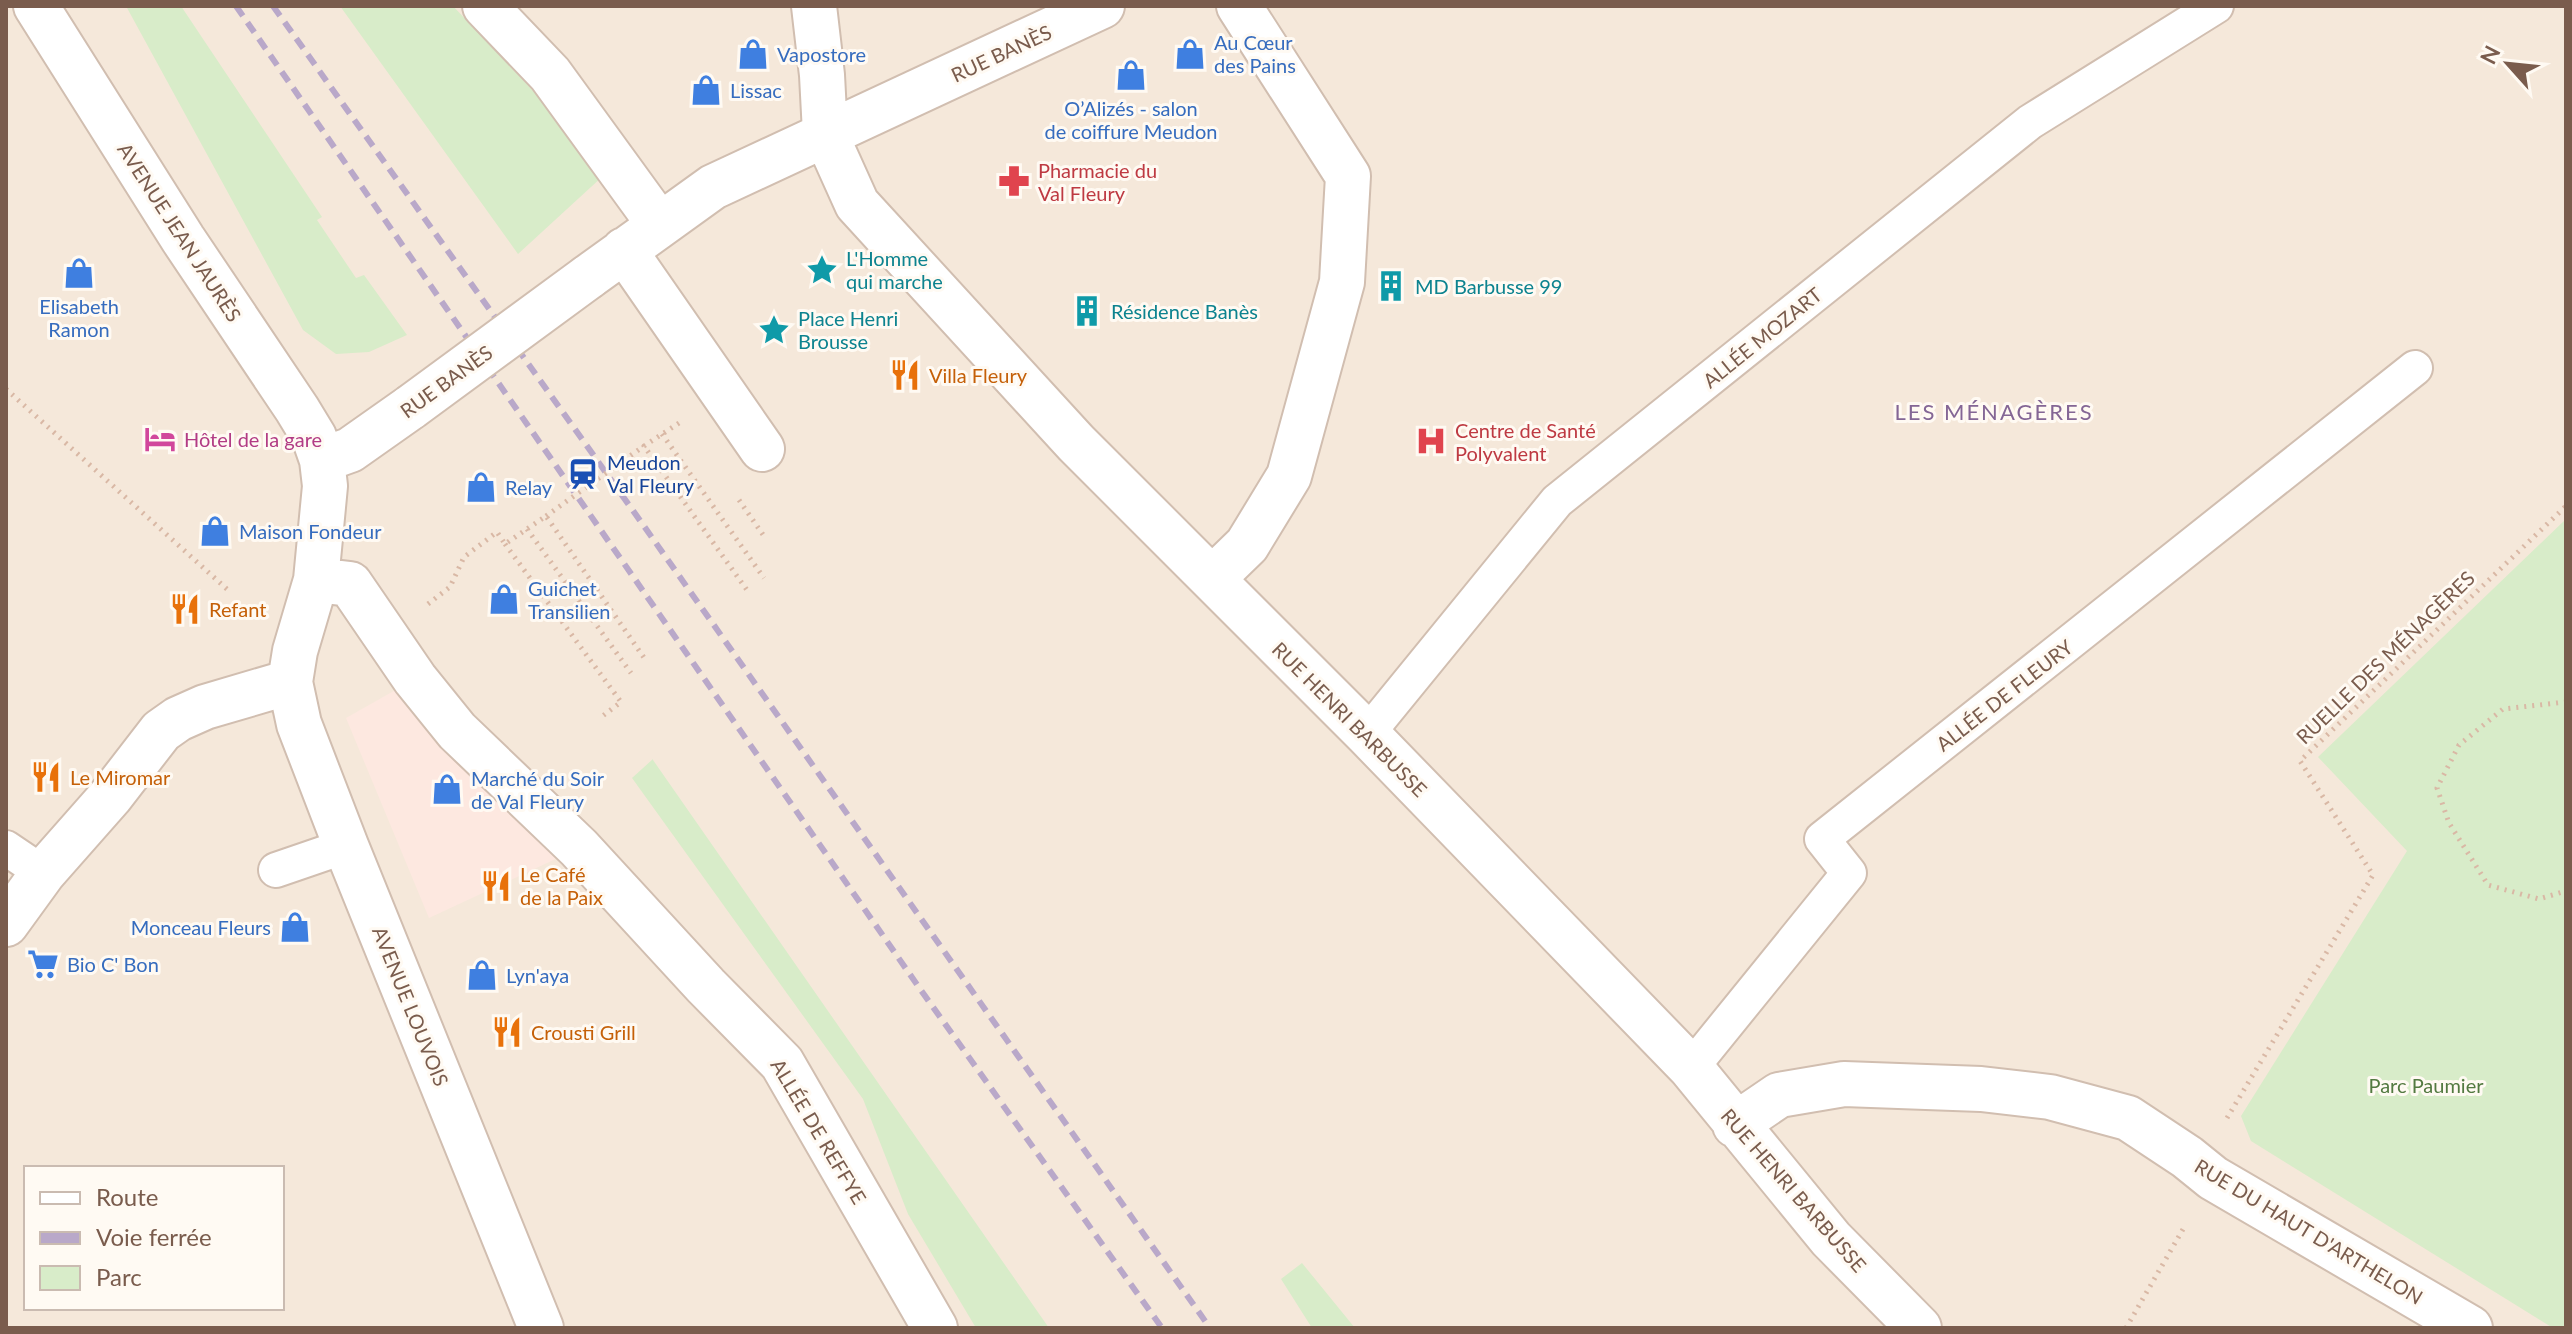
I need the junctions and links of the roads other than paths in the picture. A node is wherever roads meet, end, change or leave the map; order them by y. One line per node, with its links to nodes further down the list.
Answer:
1 (36, 6): 12 (street, AVENUE JEAN JAURÈS)
2 (485, 6): 8 (street)
3 (814, 6): 7 (street)
4 (1102, 6): 7 (street, RUE BANÈS)
5 (1239, 6): 13 (street)
6 (2216, 6): 16 (lane, ALLÉE MOZART)
7 (825, 133): 8 (street, RUE BANÈS); 13 (street)
8 (659, 224): 9 (street, RUE BANÈS)
9 (624, 250): 11 (street); 12 (street, RUE BANÈS, bridge)
10 (2415, 368): 22 (lane, ALLÉE DE FLEURY)
11 (762, 449)
12 (322, 460): 14 (street)
13 (1213, 578): 16 (street, RUE HENRI BARBUSSE)
14 (316, 580): 15 (street); 25 (street, ALLÉE DE REFFYE)
15 (290, 682): 17 (street, AVENUE LOUVOIS); 20 (street)
16 (1367, 734): 22 (street, RUE HENRI BARBUSSE)
17 (346, 846): 19 (lane); 24 (street, AVENUE LOUVOIS)
18 (6, 848): 20 (lane)
19 (276, 870)
20 (43, 873): 21 (street)
21 (6, 924)
22 (1691, 1068): 23 (street, RUE HENRI BARBUSSE)
23 (1735, 1125): 26 (street, RUE HENRI BARBUSSE); 27 (street, RUE DU HAUT D'ARTHELON)
24 (541, 1328)
25 (935, 1328)
26 (1919, 1328)
27 (2470, 1328)

